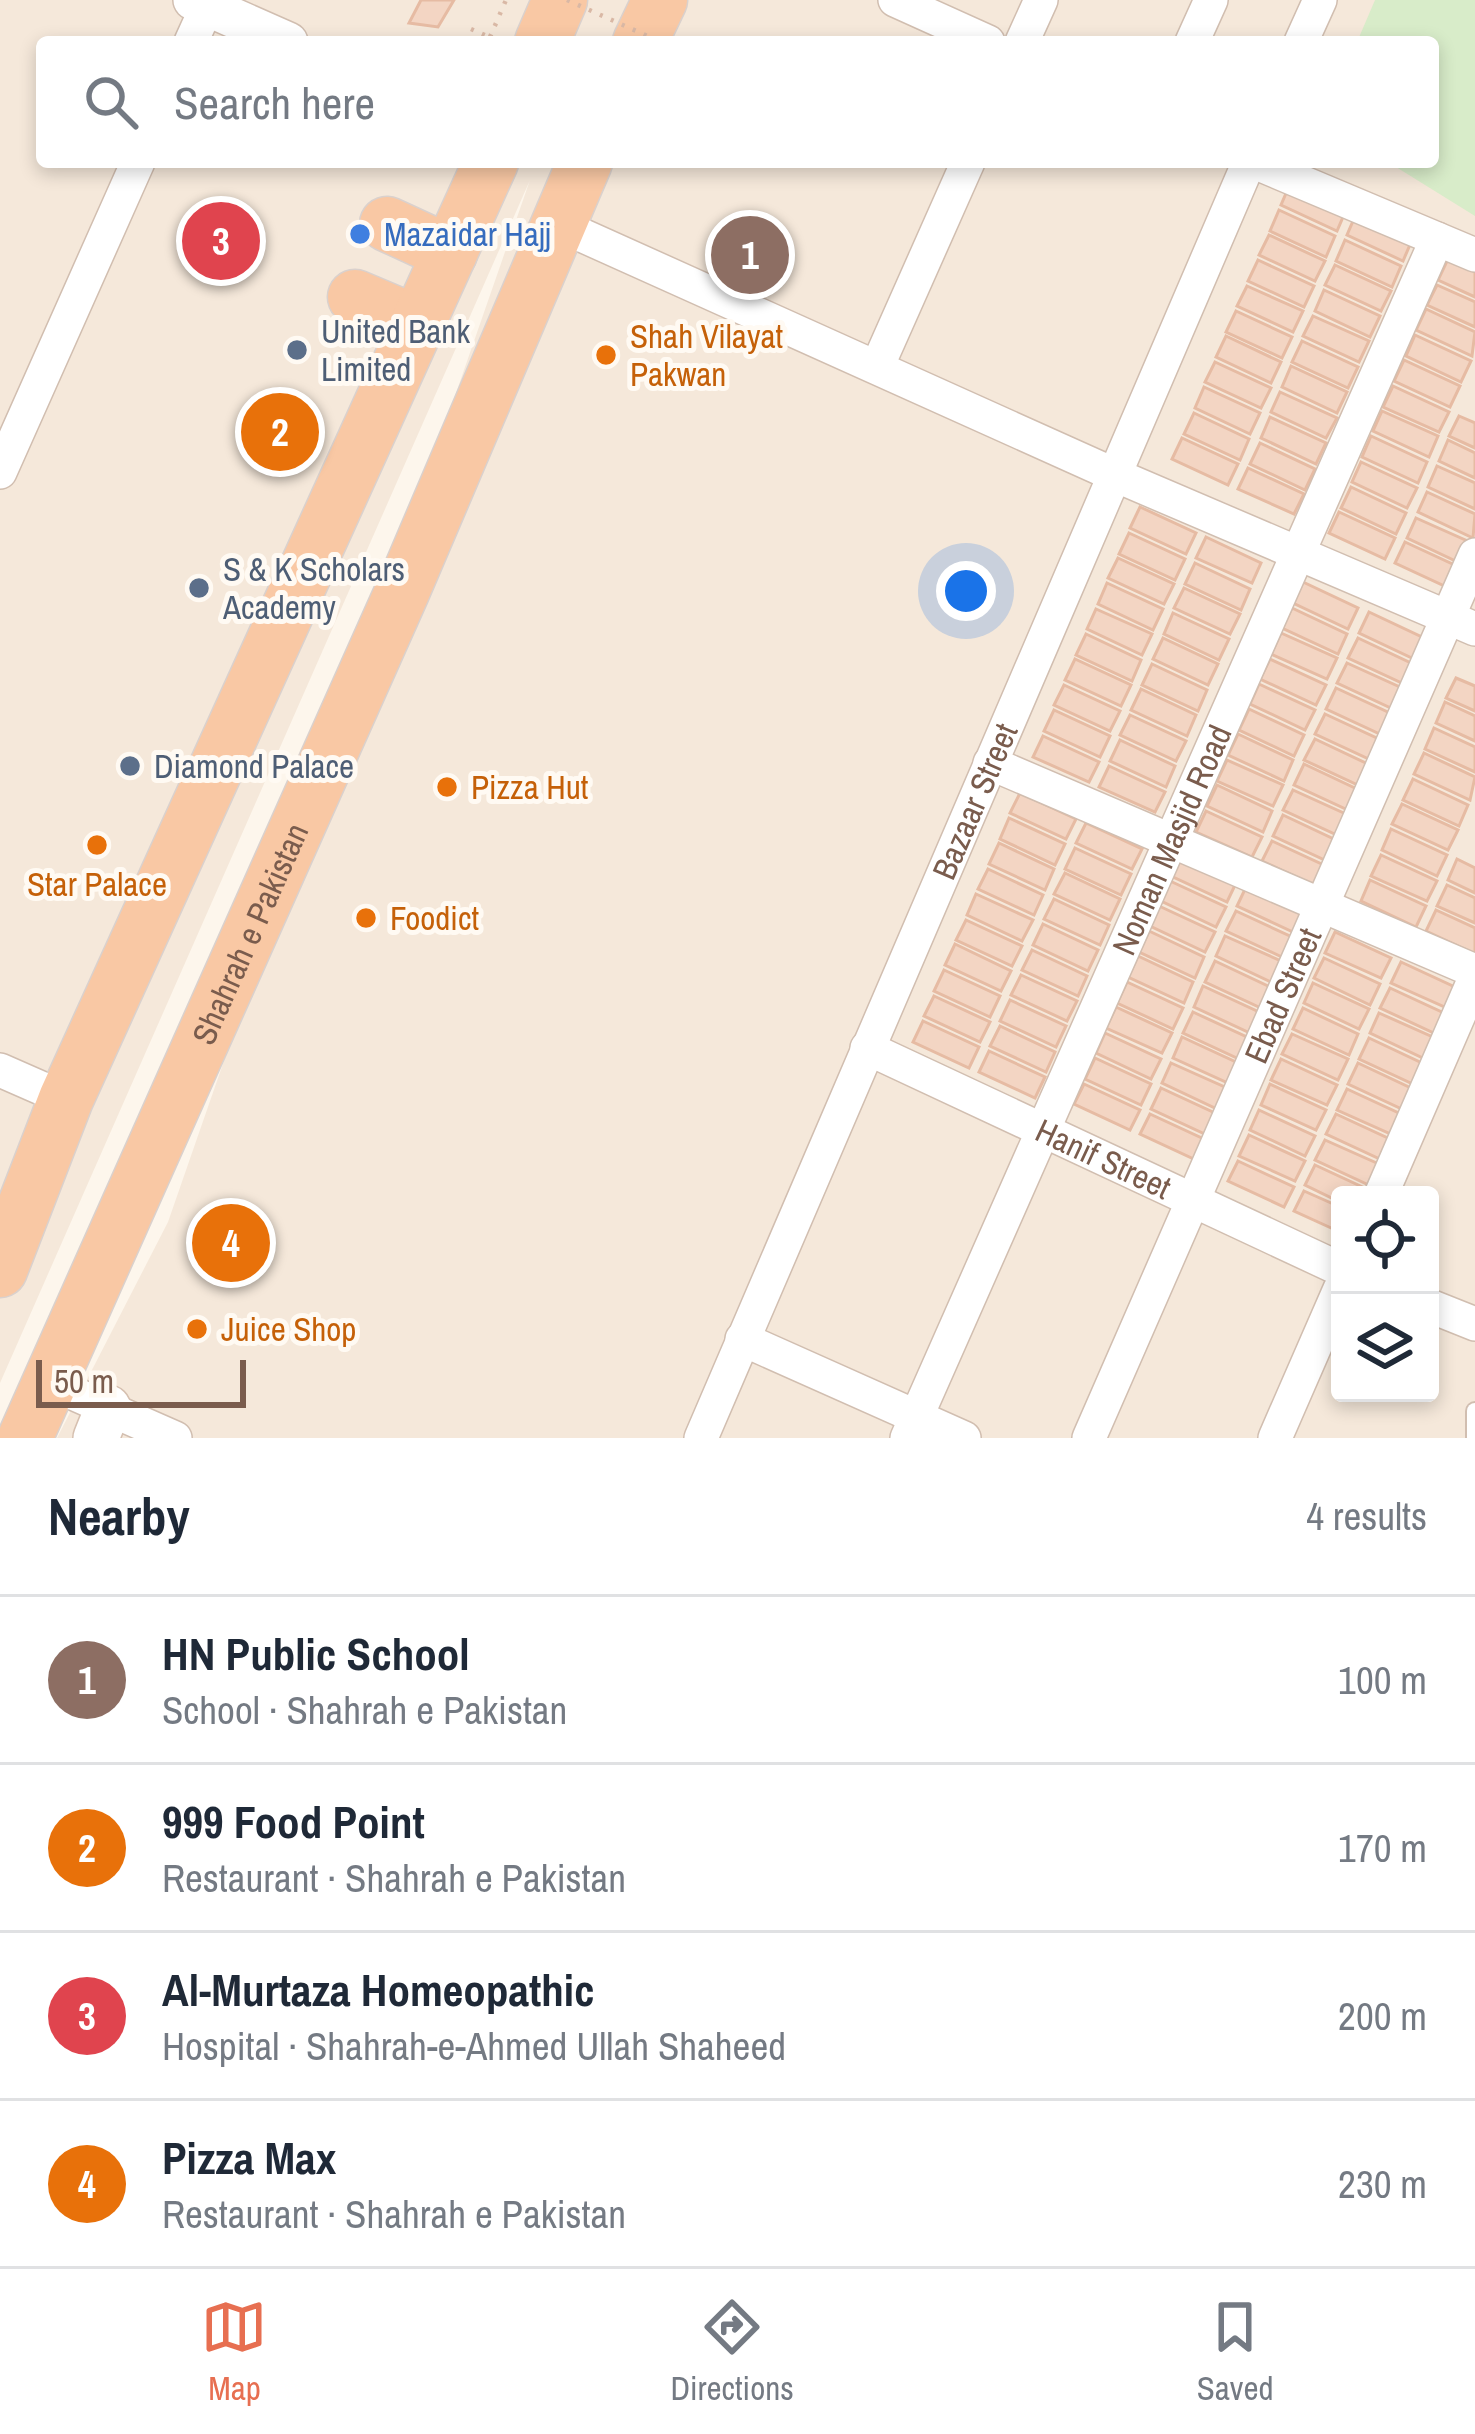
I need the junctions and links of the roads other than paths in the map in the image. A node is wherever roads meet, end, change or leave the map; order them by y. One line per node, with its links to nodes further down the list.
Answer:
1 (563, 0): 9 (highway)
2 (660, 0): 10 (highway)
3 (895, 0): 11 (street)
4 (1041, 0): 12 (street)
5 (1211, 0): 13 (street)
6 (1320, 0): 14 (street)
7 (200, 12): 8 (street)
8 (270, 36)
9 (521, 36)
10 (643, 36)
11 (975, 36)
12 (1025, 36)
13 (1195, 36)
14 (1304, 36)
15 (135, 168): 29 (street)
16 (488, 168): 24 (highway)
17 (582, 168): 22 (highway, Shahrah e Pakistan)
18 (965, 168): 28 (street)
19 (1248, 168): 30 (street, Bazaar Street)
20 (1265, 168): 23 (street)
21 (386, 224): 24 (highway)
22 (557, 224): 28 (street); 50 (highway, Shahrah e Pakistan)
23 (1437, 239): 25 (street); 31 (street, Noman Masjid Road)
24 (450, 253): 27 (highway)
25 (1475, 255)
26 (355, 297): 27 (highway)
27 (419, 324): 40 (highway)
28 (877, 367): 30 (street)
29 (0, 472)
30 (1115, 475): 31 (street); 34 (street, Bazaar Street)
31 (1298, 553): 33 (street); 35 (street, Noman Masjid Road)
32 (1475, 556): 33 (street, Ebad Street)
33 (1461, 622): 36 (street, Ebad Street)
34 (990, 764): 35 (street); 38 (street, Bazaar Street)
35 (1171, 841): 36 (street); 41 (street, Noman Masjid Road)
36 (1321, 905): 37 (street); 43 (street, Ebad Street)
37 (1475, 974): 42 (street)
38 (867, 1048): 41 (street, Hanif Street); 49 (street, Bazaar Street)
39 (0, 1070): 40 (street)
40 (66, 1099): 44 (highway)
41 (1044, 1128): 43 (street, Hanif Street); 53 (street, Noman Masjid Road)
42 (1385, 1186)
43 (1194, 1196): 45 (street, Hanif Street); 59 (street, Ebad Street)
44 (4, 1257)
45 (1331, 1264)
46 (1338, 1294): 60 (street)
47 (1439, 1310): 48 (street)
48 (1475, 1324)
49 (742, 1339): 53 (street); 57 (street, Bazaar Street)
50 (50, 1383): 52 (street); 55 (highway, Shahrah e Pakistan)
51 (1475, 1411): 54 (lane)
52 (102, 1423): 56 (street)
53 (912, 1427): 58 (street)
54 (1475, 1437)
55 (25, 1438)
56 (175, 1438)
57 (701, 1438)
58 (964, 1438)
59 (1089, 1438)
60 (1275, 1438)

